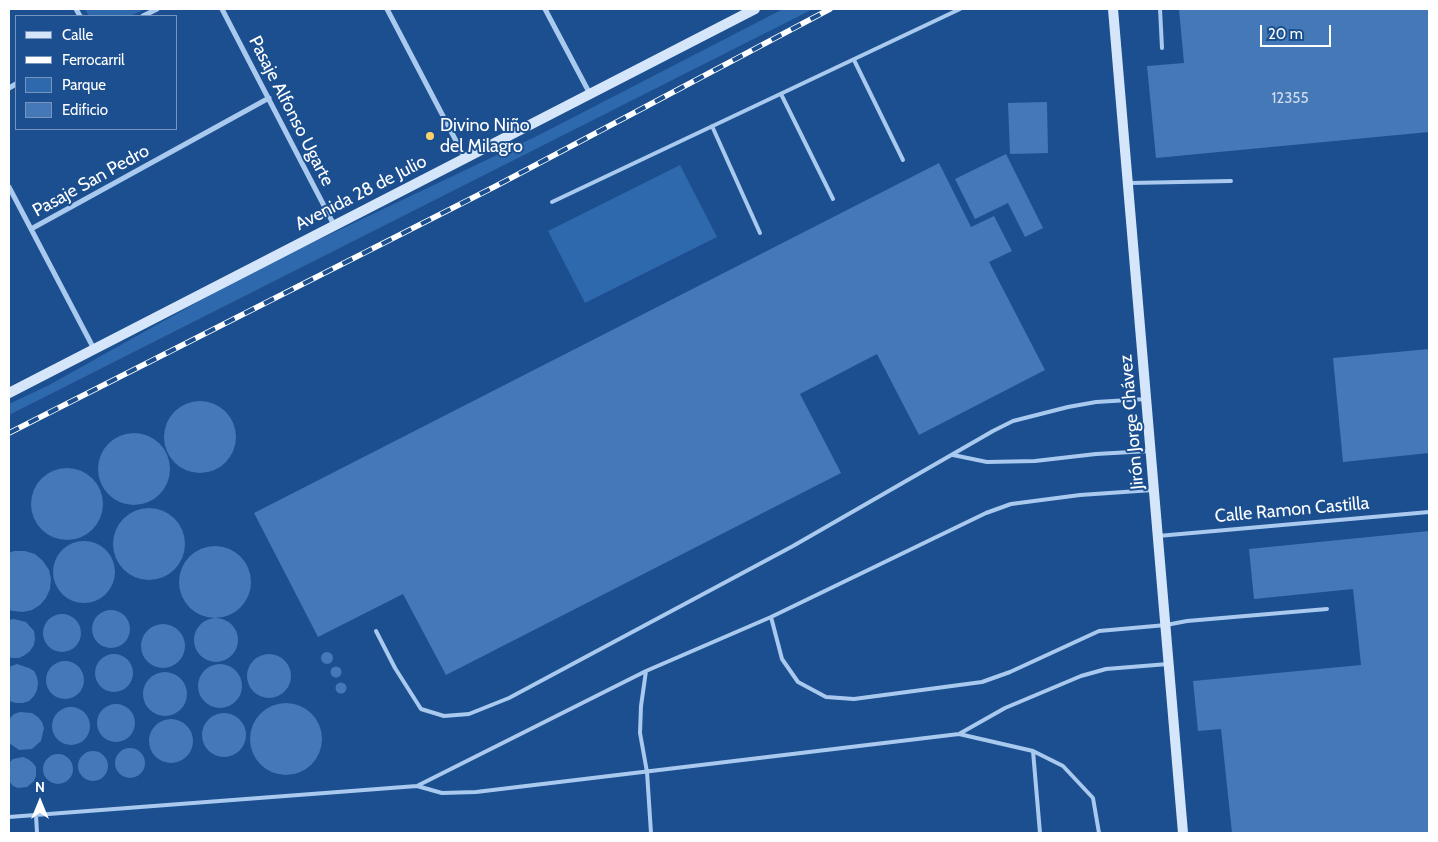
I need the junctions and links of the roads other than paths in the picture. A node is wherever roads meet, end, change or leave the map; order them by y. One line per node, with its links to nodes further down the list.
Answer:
1 (157, 9): 9 (street)
2 (222, 9): 14 (street, Pasaje Alfonso Ugarte)
3 (387, 9): 16 (street)
4 (545, 9): 12 (street)
5 (754, 9): 12 (street, Avenida 28 de Julio)
6 (960, 9): 11 (lane)
7 (1113, 9): 19 (street, Jirón Jorge Chávez)
8 (1160, 9): 10 (lane)
9 (145, 15)
10 (1162, 48)
11 (854, 60): 13 (lane); 17 (lane)
12 (590, 94): 16 (street, Avenida 28 de Julio)
13 (781, 94): 15 (lane); 21 (lane)
14 (269, 98): 23 (street, Pasaje Alfonso Ugarte); 24 (street, Pasaje San Pedro)
15 (712, 126): 22 (lane); 25 (lane)
16 (465, 158): 23 (street, Avenida 28 de Julio)
17 (903, 160)
18 (1231, 180): 19 (lane)
19 (1128, 182): 28 (street, Jirón Jorge Chávez)
20 (9, 187): 24 (street)
21 (833, 199)
22 (552, 202)
23 (334, 225): 26 (street, Avenida 28 de Julio)
24 (31, 229): 26 (street)
25 (760, 233)
26 (94, 349): 27 (street, Avenida 28 de Julio)
27 (9, 393)
28 (1146, 399): 29 (street, Jirón Jorge Chávez); 30 (lane)
29 (1151, 451): 30 (lane); 31 (street, Jirón Jorge Chávez)
30 (953, 455): 37 (lane)
31 (1154, 490): 33 (street, Jirón Jorge Chávez); 35 (lane)
32 (1429, 512): 33 (lane, Calle Ramon Castilla)
33 (1158, 536): 36 (street, Jirón Jorge Chávez)
34 (1327, 609): 36 (lane)
35 (771, 617): 36 (lane); 39 (lane)
36 (1166, 625): 38 (street, Jirón Jorge Chávez)
37 (376, 631)
38 (1169, 664): 40 (lane); 50 (street, Jirón Jorge Chávez)
39 (646, 671): 42 (lane); 43 (lane)
40 (959, 734): 41 (lane); 42 (lane)
41 (1033, 751): 48 (lane); 49 (lane)
42 (647, 772): 43 (lane); 47 (lane)
43 (417, 786): 44 (lane)
44 (36, 815): 45 (lane); 46 (lane)
45 (9, 816)
46 (37, 833)
47 (651, 833)
48 (1040, 833)
49 (1098, 833)
50 (1183, 833)

